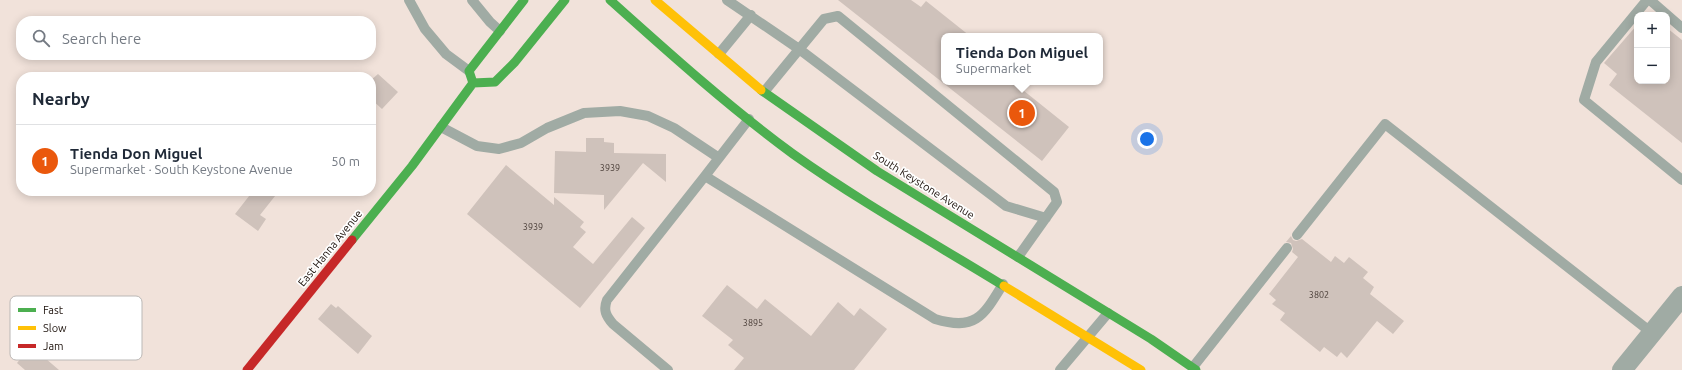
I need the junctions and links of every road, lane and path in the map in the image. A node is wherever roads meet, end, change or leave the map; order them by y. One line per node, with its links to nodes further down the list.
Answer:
1 (409, 0): 16 (lane)
2 (472, 0): 13 (lane)
3 (524, 0): 13 (main road)
4 (565, 0): 17 (main road)
5 (610, 0): 19 (main road)
6 (655, 0): 10 (main road, South Keystone Avenue)
7 (727, 0): 11 (lane)
8 (1647, 0): 23 (lane)
9 (1650, 0): 12 (lane)
10 (667, 4): 15 (main road, South Keystone Avenue)
11 (750, 16): 14 (lane); 15 (lane)
12 (1682, 28)
13 (500, 30): 16 (main road)
14 (799, 49): 18 (lane); 24 (lane); 24 (lane)
15 (719, 54): 18 (main road, South Keystone Avenue)
16 (469, 71): 17 (main road)
17 (473, 83): 20 (main road, East Hanna Avenue)
18 (764, 92): 27 (main road, South Keystone Avenue)
19 (750, 119): 21 (lane); 28 (main road)
20 (441, 127): 21 (lane); 34 (main road, East Hanna Avenue)
21 (719, 158): 22 (lane)
22 (706, 176): 28 (lane); 35 (lane)
23 (1682, 180)
24 (1046, 218): 27 (lane)
25 (1297, 235): 31 (lane)
26 (1287, 248): 33 (lane)
27 (1016, 261): 30 (main road, South Keystone Avenue)
28 (1005, 281): 32 (main road)
29 (1682, 296): 31 (street)
30 (1108, 313): 32 (lane); 33 (main road, South Keystone Avenue)
31 (1652, 333): 38 (street)
32 (1087, 337): 36 (lane); 37 (main road)
33 (1194, 369)
34 (247, 370)
35 (668, 370)
36 (1060, 370)
37 (1141, 370)
38 (1622, 370)

